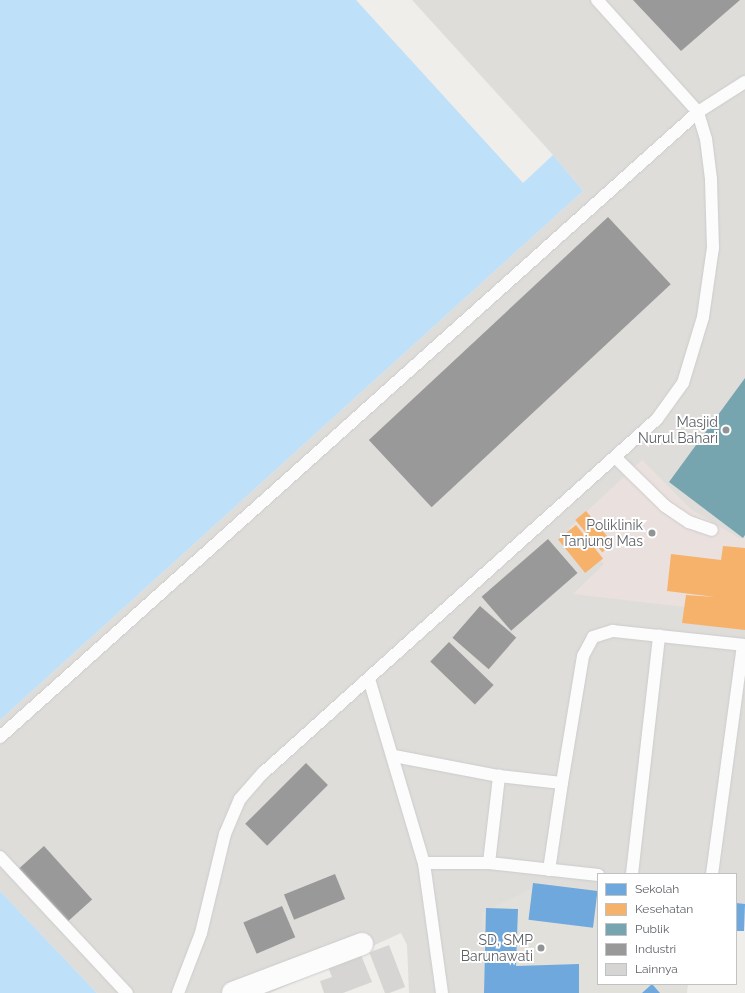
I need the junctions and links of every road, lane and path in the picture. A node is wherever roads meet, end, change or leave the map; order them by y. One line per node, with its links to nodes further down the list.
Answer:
1 (598, 0): 3 (lane)
2 (745, 82): 3 (lane)
3 (698, 112): 4 (lane); 8 (lane)
4 (615, 457): 5 (lane); 7 (lane)
5 (712, 530)
6 (659, 636): 11 (lane); 16 (lane); 17 (lane)
7 (369, 679): 9 (lane); 21 (lane)
8 (0, 737)
9 (394, 756): 10 (lane); 13 (lane)
10 (499, 776): 11 (lane); 14 (lane)
11 (562, 783): 15 (lane)
12 (0, 856): 20 (lane)
13 (424, 863): 14 (lane); 23 (lane)
14 (489, 863): 15 (lane)
15 (548, 870): 18 (lane)
16 (632, 873)
17 (712, 873)
18 (597, 875)
19 (362, 944): 22 (street)
20 (127, 993)
21 (178, 993)
22 (233, 993)
23 (442, 993)

